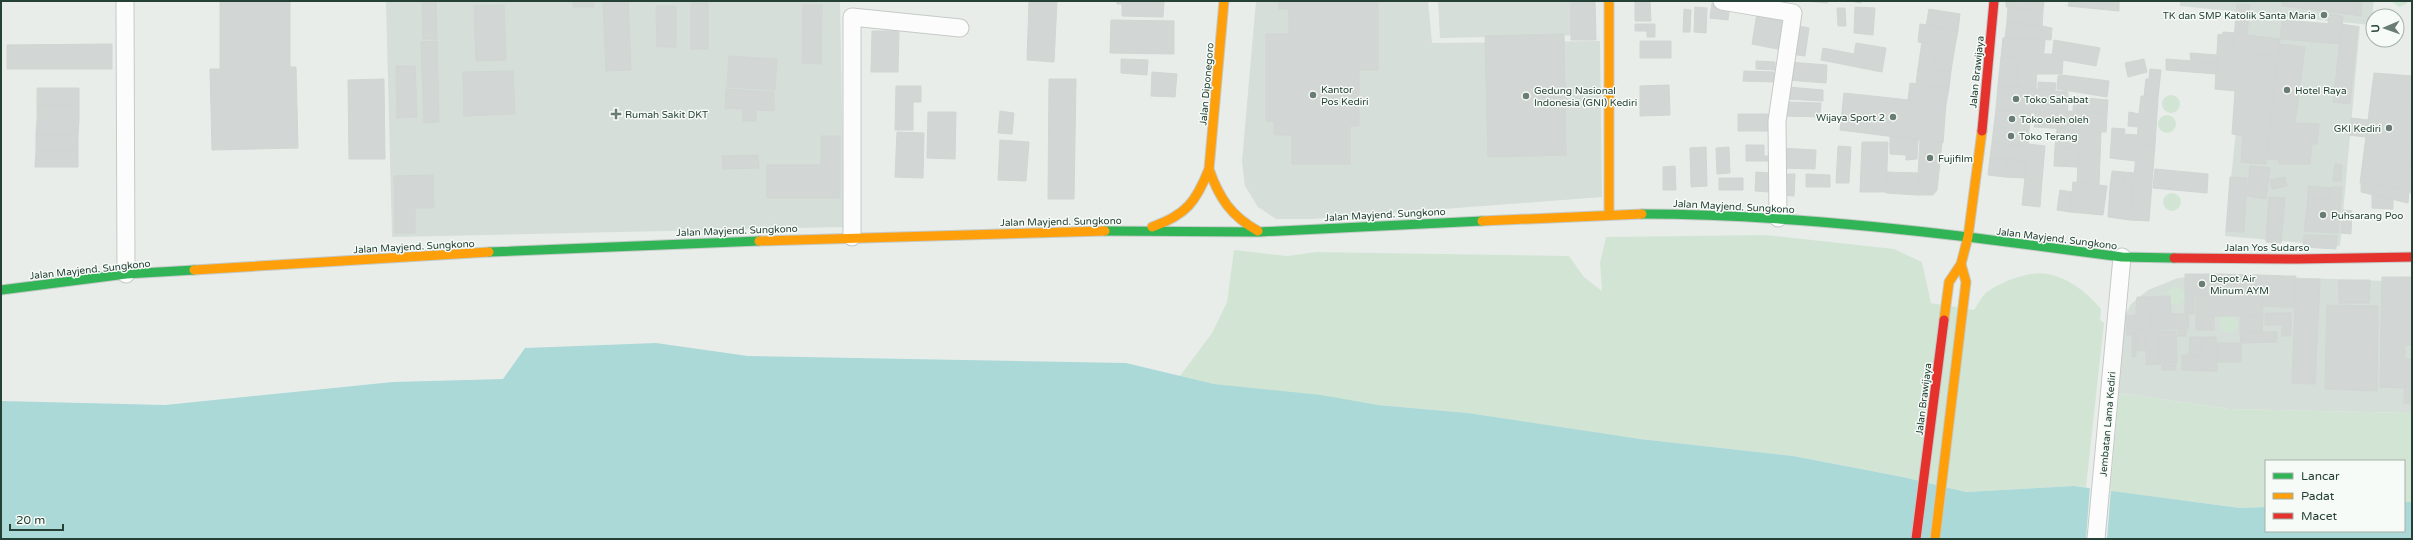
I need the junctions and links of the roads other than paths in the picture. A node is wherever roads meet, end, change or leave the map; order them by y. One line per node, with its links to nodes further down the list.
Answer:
1 (125, 1): 17 (street)
2 (1224, 1): 7 (main road, Jalan Diponegoro)
3 (1610, 1): 8 (main road)
4 (1722, 1): 9 (street)
5 (1994, 1): 13 (main road, Jalan Brawijaya)
6 (960, 28): 12 (street)
7 (1209, 169): 10 (main road, Jalan Diponegoro); 11 (main road, Jalan Diponegoro)
8 (1609, 214): 9 (main road, Jalan Mayjend. Sungkono); 11 (main road, Jalan Mayjend. Sungkono)
9 (1778, 218): 13 (main road, Jalan Mayjend. Sungkono)
10 (1140, 230): 11 (main road, Jalan Mayjend. Sungkono); 12 (main road, Jalan Mayjend. Sungkono)
11 (1259, 232)
12 (852, 237): 17 (main road, Jalan Mayjend. Sungkono)
13 (1968, 237): 14 (main road, Jalan Mayjend. Sungkono); 16 (main road, Jalan Brawijaya)
14 (2122, 257): 15 (main road, Jalan Yos Sudarso); 21 (street, Jembatan Lama Kediri)
15 (2412, 257)
16 (1961, 264): 19 (main road, Jalan Brawijaya); 20 (main road, Jalan Brawijaya)
17 (126, 274): 18 (main road, Jalan Mayjend. Sungkono)
18 (1, 290)
19 (1916, 539)
20 (1935, 539)
21 (2096, 539)

